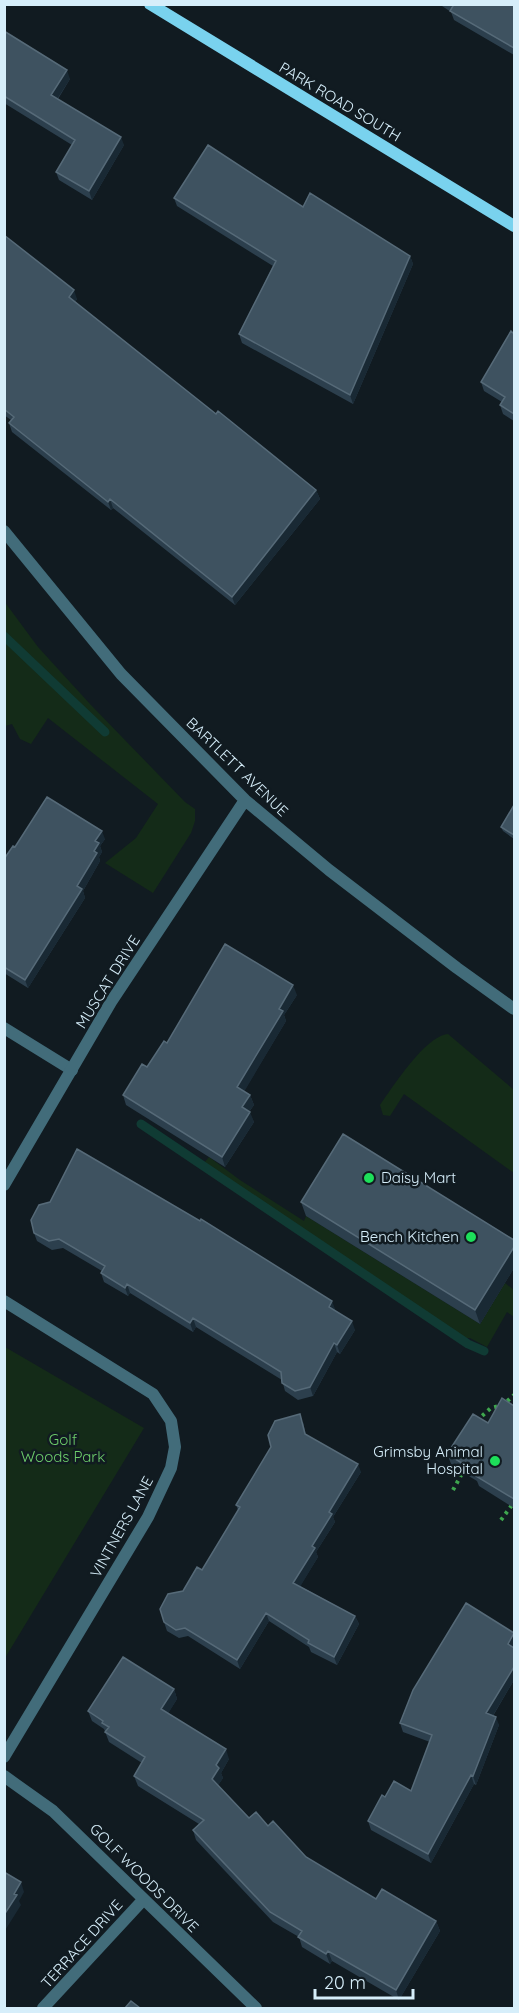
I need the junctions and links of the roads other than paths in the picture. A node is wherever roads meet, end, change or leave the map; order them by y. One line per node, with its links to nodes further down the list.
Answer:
1 (150, 4): 2 (main road, PARK ROAD SOUTH)
2 (514, 226)
3 (4, 531): 4 (street, BARTLETT AVENUE)
4 (245, 800): 5 (street, BARTLETT AVENUE); 7 (street, MUSCAT DRIVE)
5 (514, 1009)
6 (4, 1028): 7 (street)
7 (72, 1070): 8 (street, MUSCAT DRIVE)
8 (4, 1185)
9 (4, 1301): 10 (street, VINTNERS LANE)
10 (4, 1757)
11 (4, 1776): 12 (street, GOLF WOODS DRIVE)
12 (143, 1900): 13 (street, TERRACE DRIVE); 14 (street, GOLF WOODS DRIVE)
13 (43, 2008)
14 (256, 2008)

